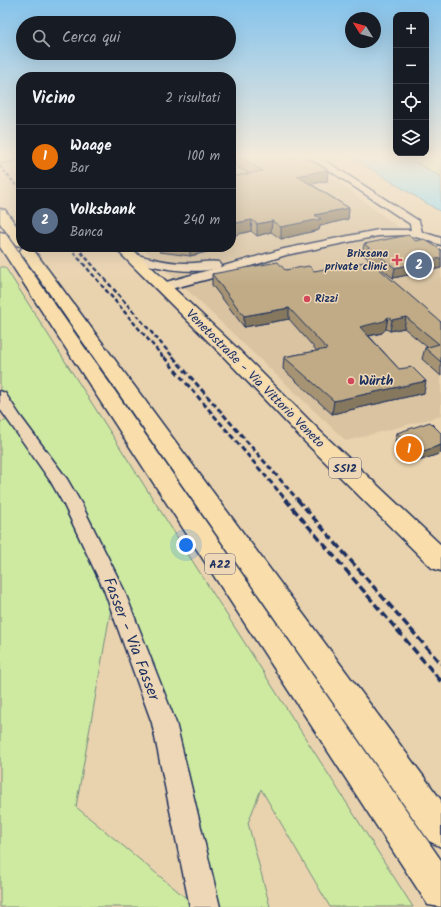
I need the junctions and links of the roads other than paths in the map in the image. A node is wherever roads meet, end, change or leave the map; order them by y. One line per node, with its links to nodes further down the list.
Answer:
1 (379, 200): 3 (street)
2 (0, 213): 4 (main road)
3 (417, 234): 6 (street); 9 (street)
4 (16, 235)
5 (0, 236): 15 (main road, A22)
6 (441, 242)
7 (28, 252): 14 (main road, A22)
8 (127, 252): 10 (street); 11 (main road, Venetostraße - Via Vittorio Veneto / SS12)
9 (268, 256): 10 (street); 11 (street)
10 (206, 266): 11 (street)
11 (159, 283): 13 (main road, Venetostraße - Via Vittorio Veneto / SS12)
12 (0, 396): 16 (street, Fasser - Via Fasser)
13 (441, 561)
14 (441, 829)
15 (441, 892)
16 (205, 907)

